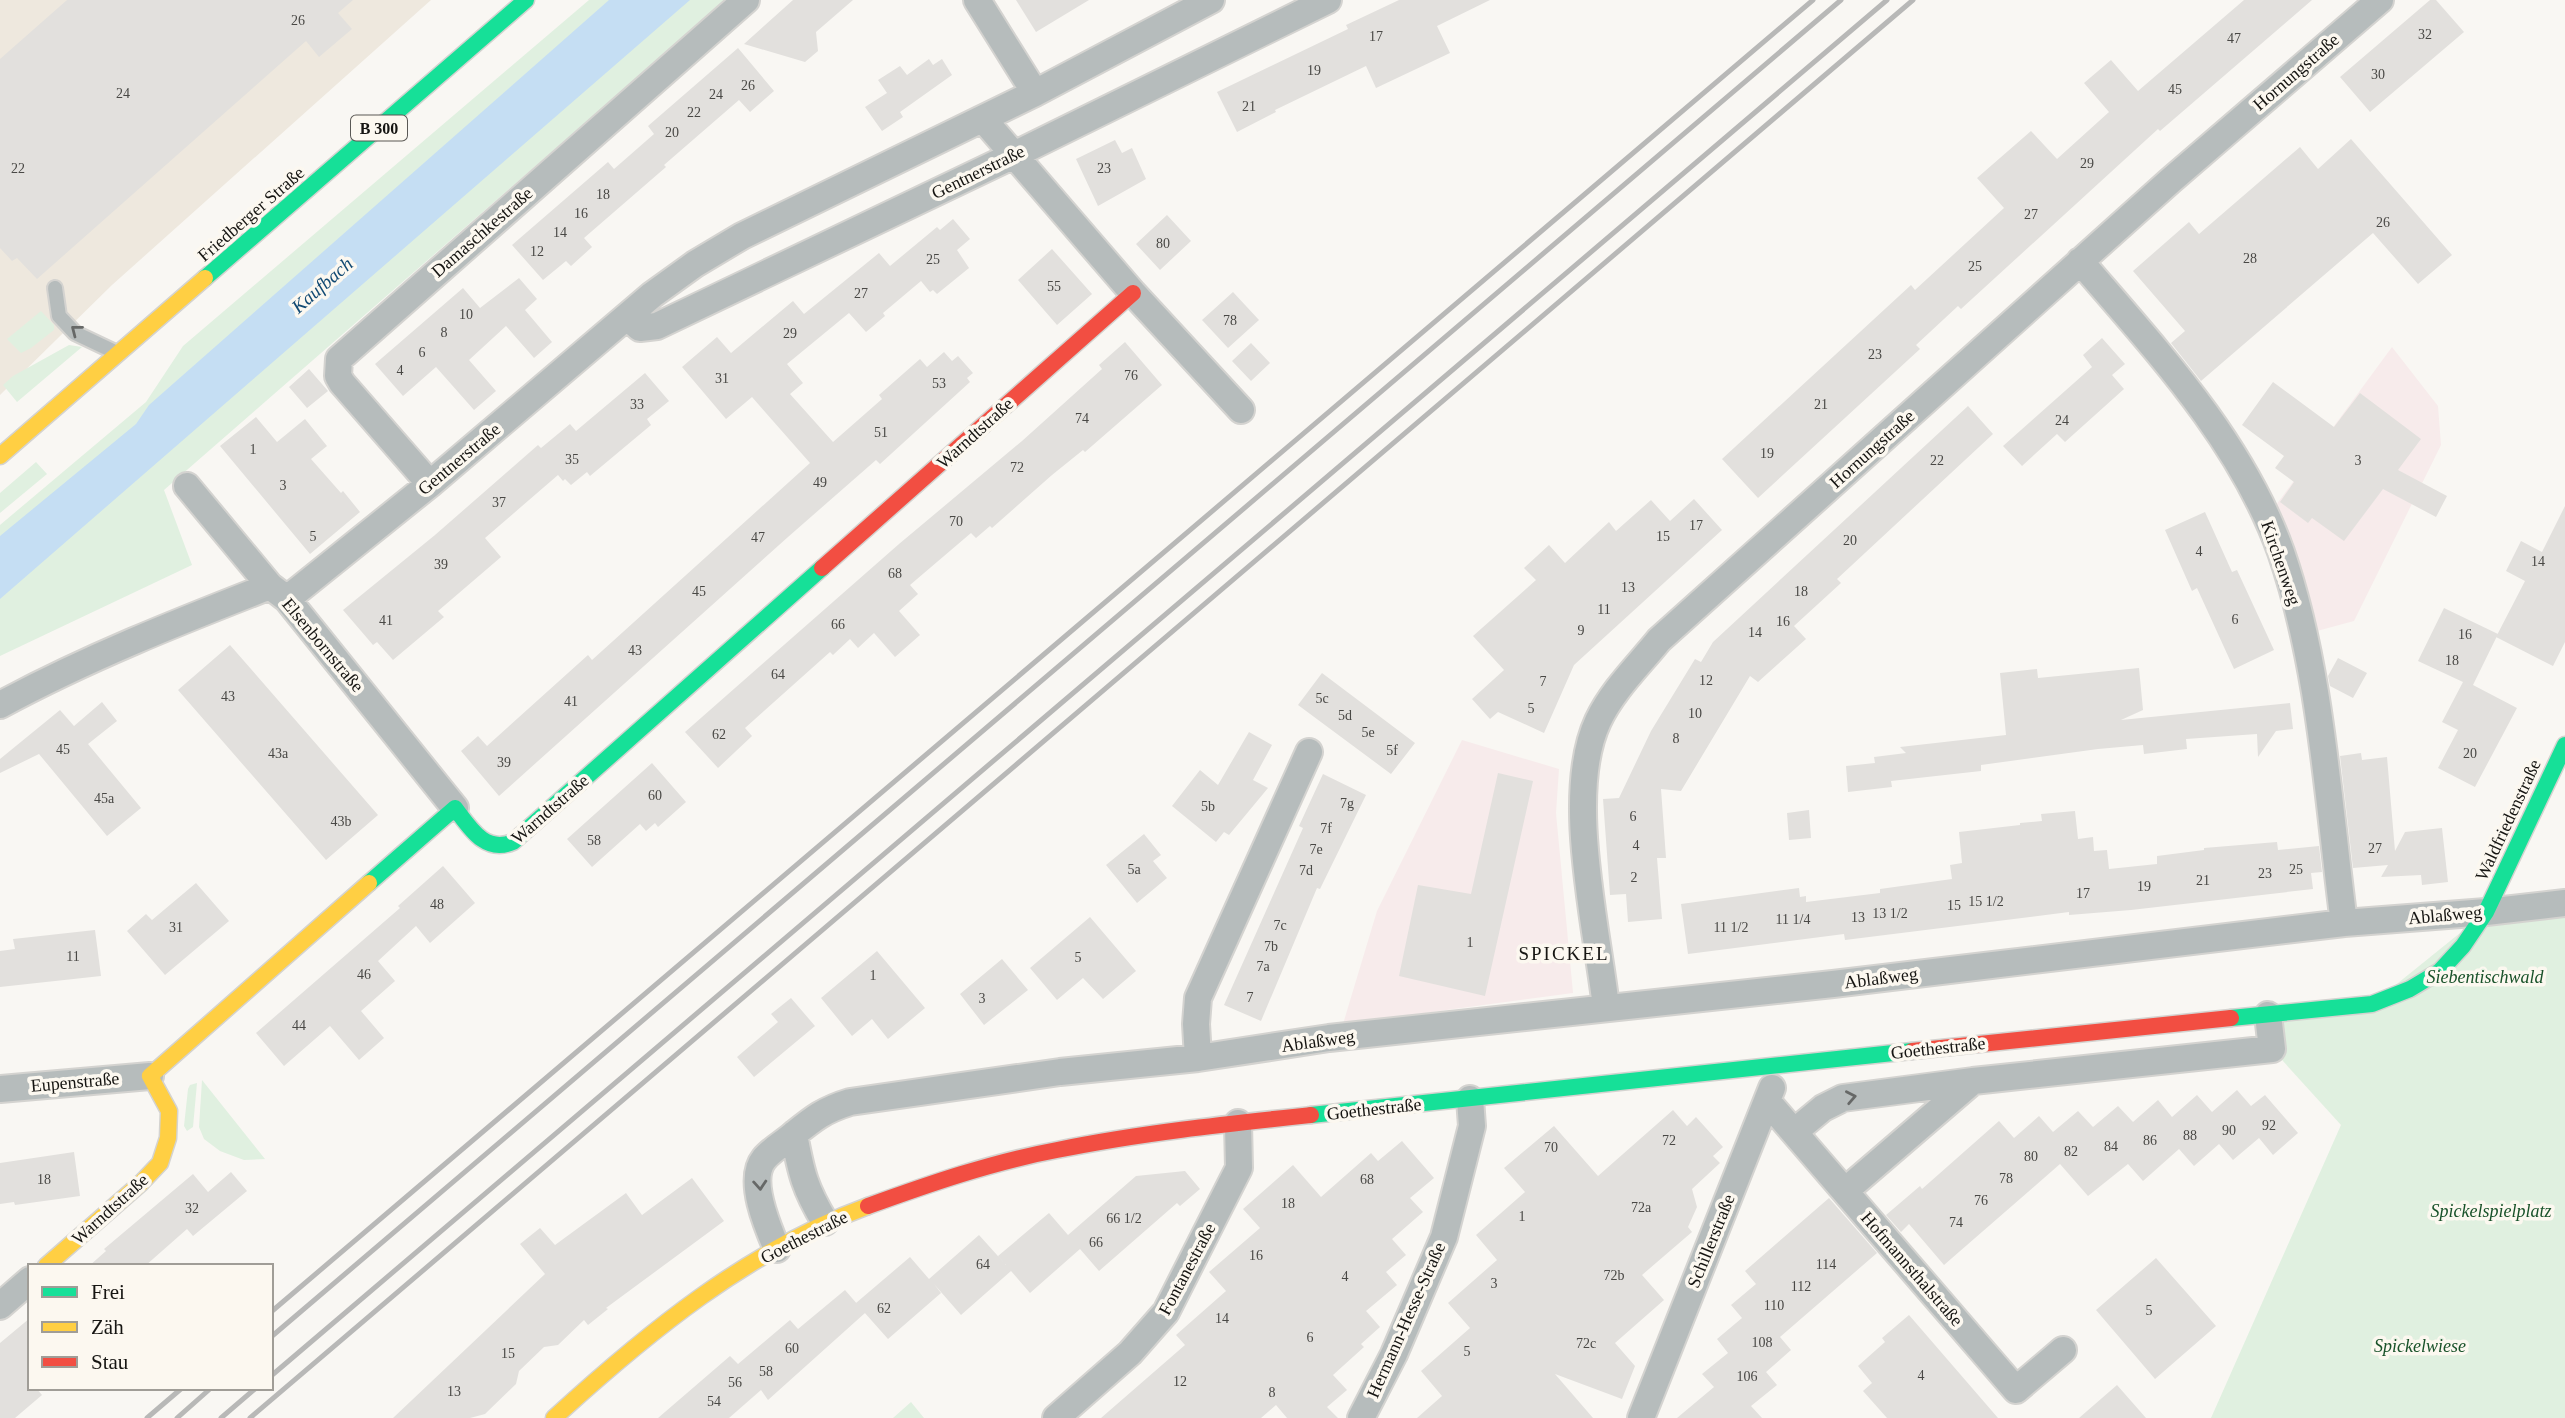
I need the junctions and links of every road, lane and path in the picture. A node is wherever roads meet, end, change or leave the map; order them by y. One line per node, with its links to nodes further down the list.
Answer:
1 (526, 0): 14 (street, Friedberger Straße / B 300)
2 (746, 0): 17 (street, Damaschkestraße)
3 (977, 0): 7 (street)
4 (1211, 0): 7 (street, Gentnerstraße)
5 (1328, 0): 9 (street, Gentnerstraße)
6 (2380, 0): 10 (street, Hornungstraße)
7 (1035, 93): 8 (street, Gentnerstraße)
8 (983, 119): 9 (street); 13 (street, Gentnerstraße)
9 (1012, 156): 12 (street); 13 (street, Gentnerstraße)
10 (2080, 261): 26 (street, Kirchenweg); 27 (street, Hornungstraße)
11 (55, 288): 14 (lane, one-way to 11)
12 (1133, 293): 15 (street); 23 (street, Warndtstraße)
13 (627, 317): 17 (street, Gentnerstraße)
14 (120, 354): 16 (street, Friedberger Straße / B 300)
15 (1241, 410)
16 (0, 456)
17 (430, 484): 19 (street, Gentnerstraße)
18 (187, 486): 19 (street, Elsenbornstraße)
19 (279, 592): 20 (street, Gentnerstraße); 23 (street, Elsenbornstraße)
20 (0, 705)
21 (2565, 745): 25 (street, Waldfriedenstraße)
22 (1309, 752): 29 (street)
23 (455, 808): 31 (street)
24 (2565, 903): 25 (street, Ablaßweg)
25 (2487, 912): 26 (street, Ablaßweg); 28 (street, Goethestraße)
26 (2344, 923): 27 (street, Ablaßweg)
27 (1606, 1007): 29 (street, Ablaßweg)
28 (2268, 1015): 30 (street, Goethestraße); 32 (street, Goethestraße)
29 (1198, 1058): 38 (street, Ablaßweg)
30 (1782, 1064): 34 (street, Goethestraße); 35 (street, Schillerstraße)
31 (150, 1076): 33 (street, Eupenstraße); 42 (street, Warndtstraße)
32 (1973, 1082): 37 (street, Goethestraße, one-way to 32); 39 (street, Goethestraße)
33 (0, 1089)
34 (1470, 1099): 36 (street, Goethestraße); 48 (street, Hermann-Hesse-Straße)
35 (1767, 1101): 37 (street, Hofmannsthalstraße); 49 (street, Schillerstraße)
36 (1238, 1123): 40 (street, Goethestraße); 47 (street, Fontanestraße)
37 (1794, 1132): 39 (street, Hofmannsthalstraße)
38 (794, 1134): 40 (street); 41 (street, Ablaßweg, one-way to 41)
39 (1845, 1191): 45 (street, Hofmannsthalstraße)
40 (825, 1223): 41 (street, Goethestraße)
41 (777, 1249): 46 (street, Goethestraße)
42 (48, 1264)
43 (28, 1282): 44 (street)
44 (0, 1306)
45 (2063, 1350)
46 (554, 1418)
47 (1056, 1418)
48 (1361, 1418)
49 (1641, 1418)

